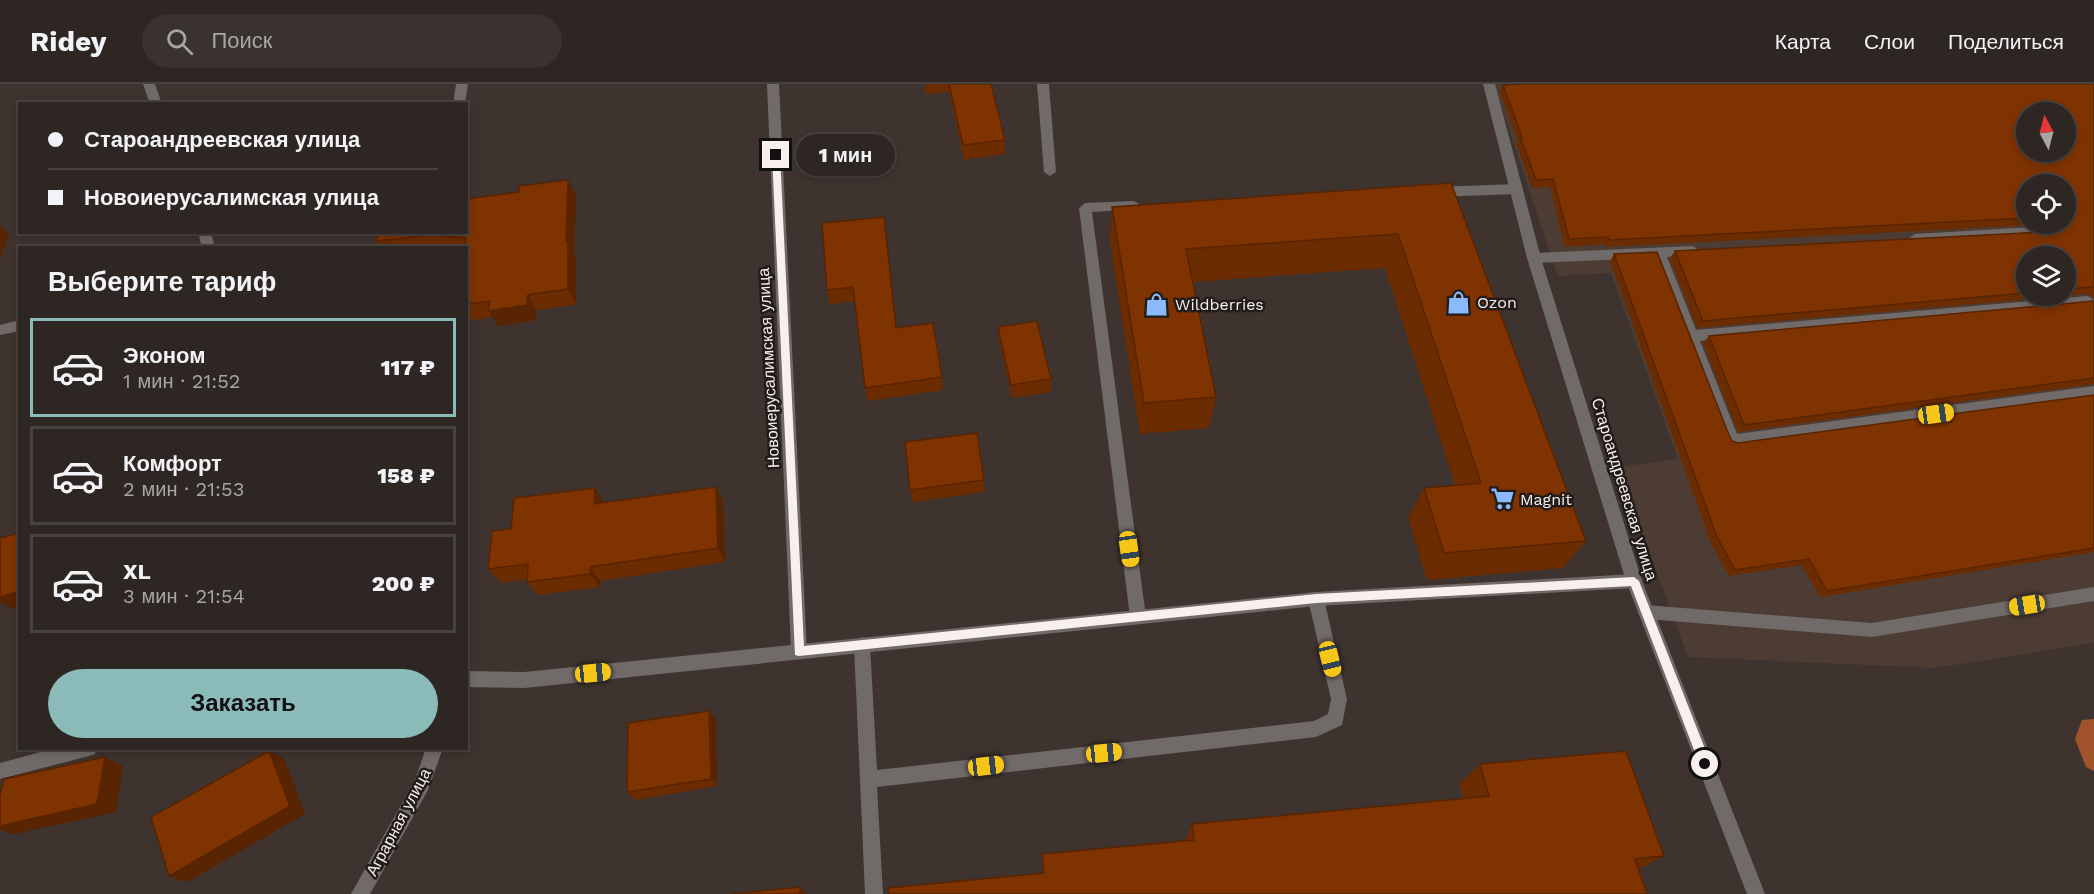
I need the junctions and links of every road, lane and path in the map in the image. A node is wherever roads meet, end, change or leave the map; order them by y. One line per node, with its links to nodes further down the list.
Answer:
1 (149, 84): 6 (street)
2 (462, 84): 7 (street)
3 (773, 84): 28 (street, Новоиерусалимская улица)
4 (1043, 84): 8 (street)
5 (1489, 84): 9 (street, Староандреевская улица)
6 (155, 102)
7 (459, 102)
8 (1050, 172)
9 (1516, 189): 10 (street); 16 (street, Староандреевская улица)
10 (1420, 193)
11 (1145, 206): 26 (street)
12 (2016, 233): 13 (street)
13 (1906, 239)
14 (1707, 250): 15 (street)
15 (1659, 253): 16 (street); 20 (street)
16 (1534, 258): 22 (street, Староандреевская улица)
17 (2088, 301): 20 (street)
18 (18, 326): 19 (street)
19 (0, 330)
20 (1691, 336): 21 (street)
21 (2094, 392)
22 (1634, 581): 24 (street); 25 (street, Староандреевская улица)
23 (2094, 594): 25 (street)
24 (1316, 599): 26 (street); 33 (street)
25 (1646, 612): 36 (street, Староандреевская улица)
26 (1138, 617): 27 (street)
27 (862, 645): 28 (street); 33 (street)
28 (799, 651): 29 (street)
29 (468, 679)
30 (81, 750): 32 (street)
31 (434, 750): 34 (street, Аграрная улица)
32 (0, 771)
33 (869, 779): 35 (street)
34 (360, 894)
35 (874, 894)
36 (1755, 894)

